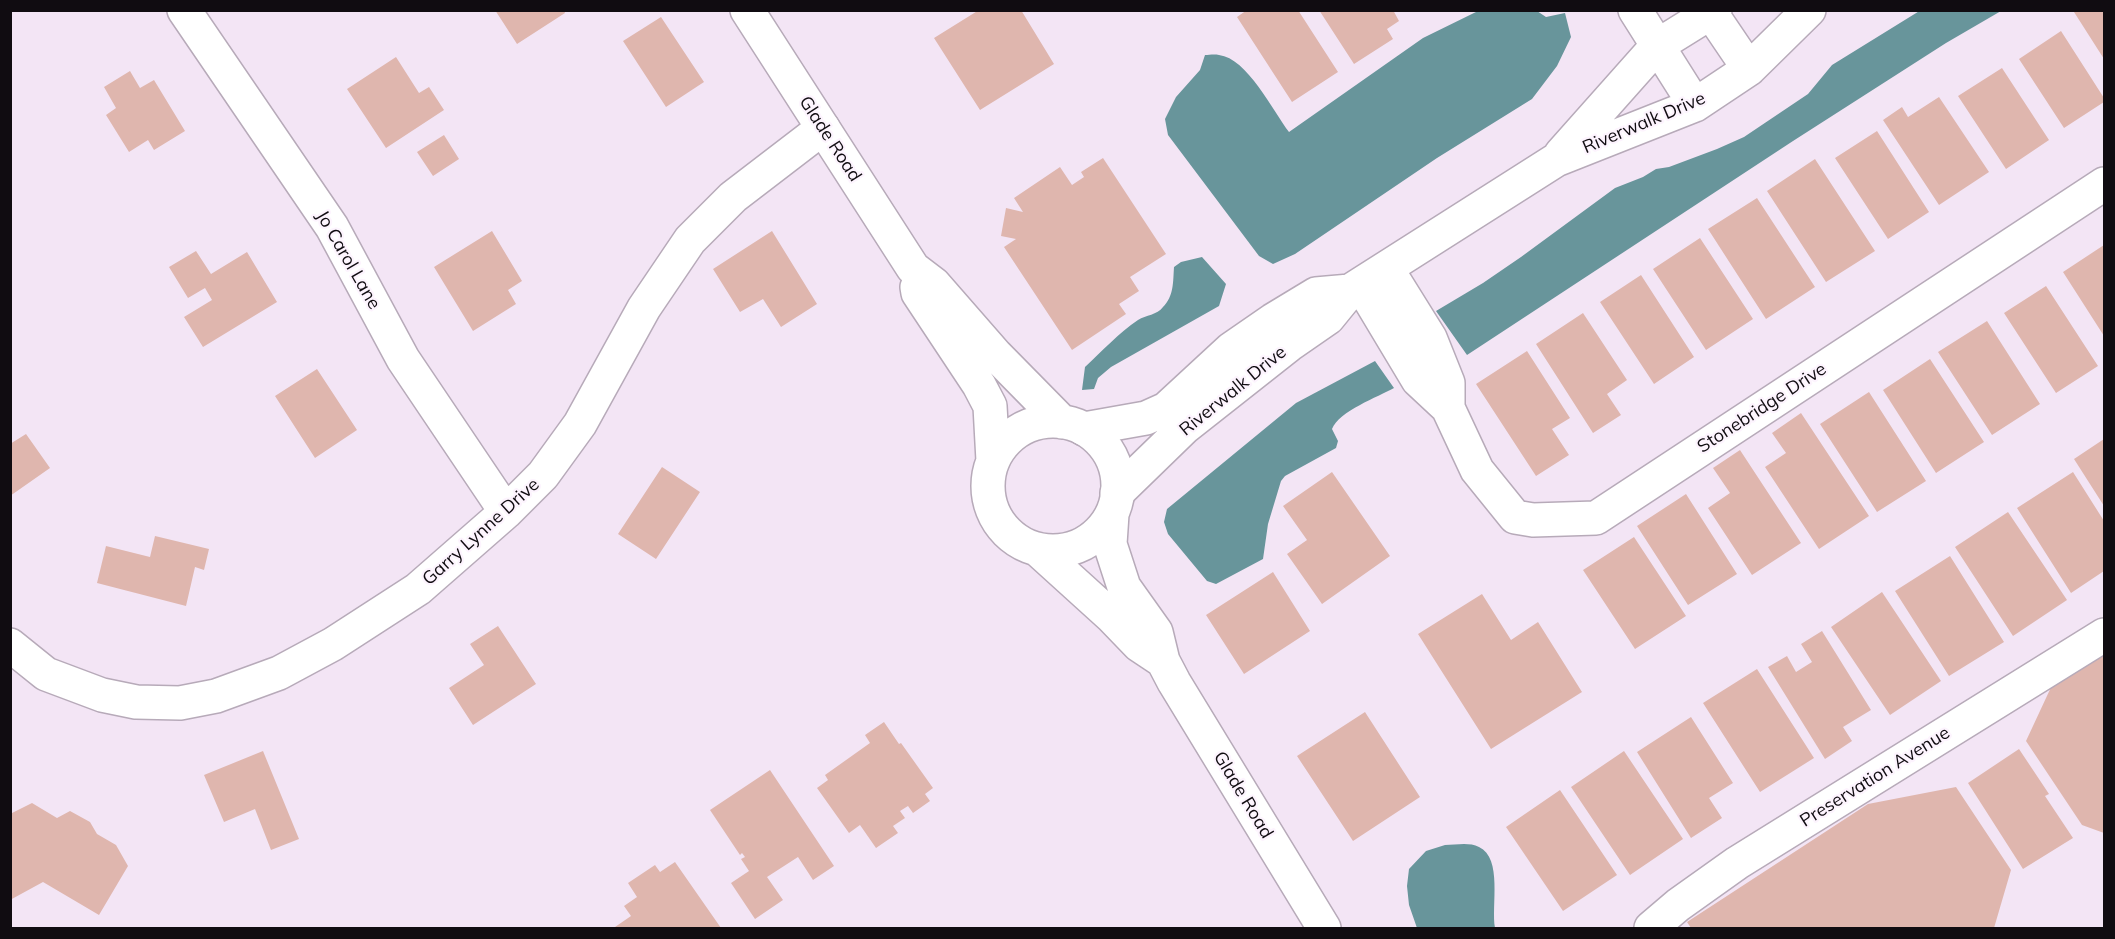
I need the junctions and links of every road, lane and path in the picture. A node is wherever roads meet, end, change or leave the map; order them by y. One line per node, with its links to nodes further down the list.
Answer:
1 (184, 10): 17 (street, Jo Carol Lane)
2 (747, 10): 9 (street, Glade Road)
3 (1635, 10): 6 (street)
4 (1809, 10): 7 (street, Riverwalk Drive)
5 (1711, 11): 6 (street, Riverwalk Drive); 7 (street)
6 (1657, 46): 8 (street); 10 (street, Riverwalk Drive)
7 (1749, 69): 8 (street, Riverwalk Drive)
8 (1695, 105): 10 (street, Riverwalk Drive)
9 (823, 128): 12 (street, Glade Road); 17 (street, Garry Lynne Drive)
10 (1556, 160): 13 (street, Riverwalk Drive)
11 (2104, 183): 13 (street, Stonebridge Drive)
12 (913, 268): 14 (street, Glade Road); 15 (street, Glade Road)
13 (1366, 281): 14 (street, Riverwalk Drive); 16 (street, Riverwalk Drive)
14 (1073, 425): 15 (street, Glade Road); 16 (street, Glade Road)
15 (993, 461): 18 (street, Glade Road)
16 (1115, 504): 18 (street, Glade Road); 21 (street, Glade Road)
17 (506, 512): 20 (street, Garry Lynne Drive)
18 (1037, 549): 21 (street, Glade Road)
19 (2104, 635): 23 (street, Preservation Avenue)
20 (10, 645)
21 (1163, 661): 22 (street, Glade Road)
22 (1324, 928)
23 (1651, 928)

